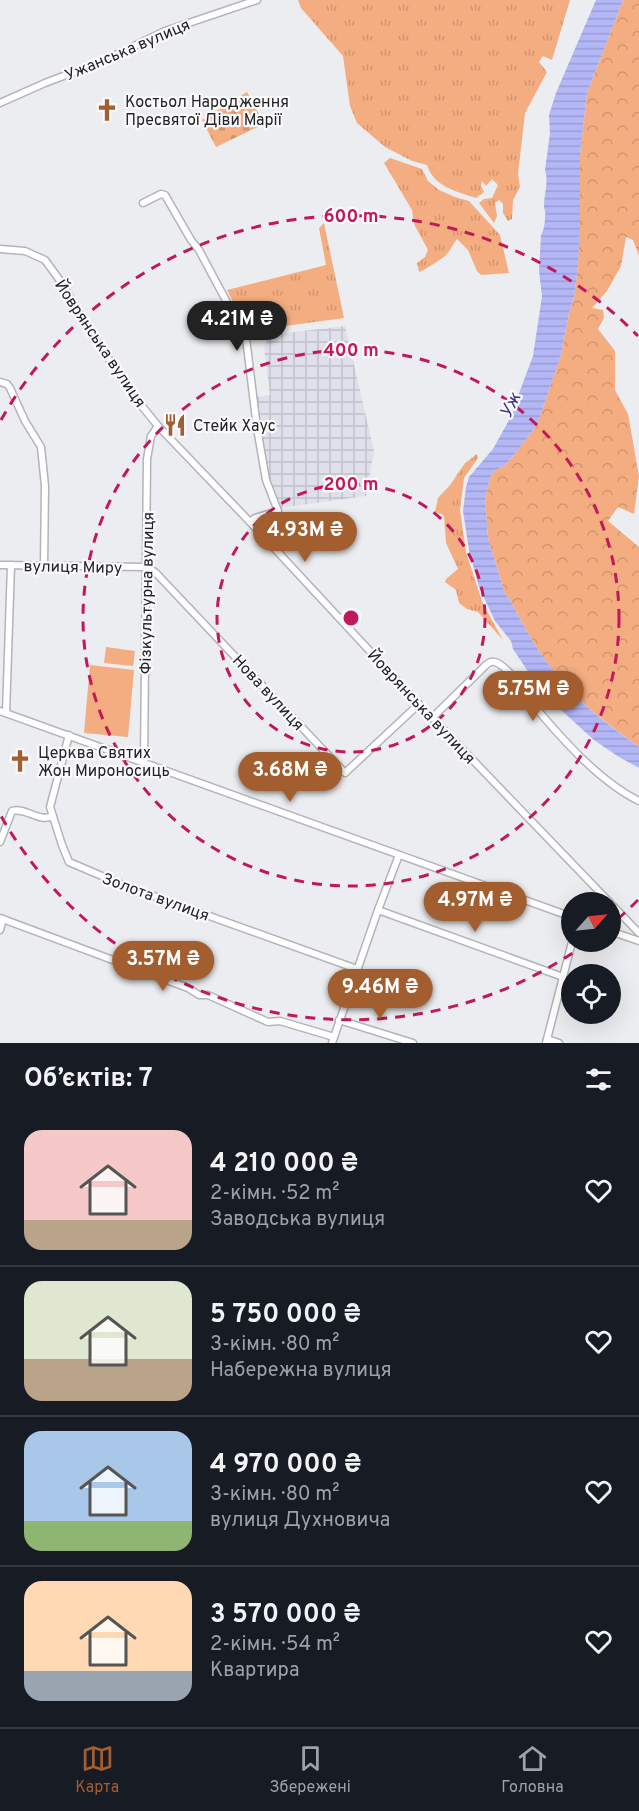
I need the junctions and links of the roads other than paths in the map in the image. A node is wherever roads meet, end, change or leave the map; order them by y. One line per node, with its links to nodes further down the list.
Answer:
1 (257, 0): 2 (street, Ужанська вулиця)
2 (0, 103)
3 (143, 202): 7 (street)
4 (0, 249): 6 (street, Йоврянська вулиця)
5 (0, 382): 10 (street)
6 (158, 426): 7 (street, Йоврянська вулиця); 11 (street, Фізкультурна вулиця)
7 (250, 522): 12 (street, Йоврянська вулиця)
8 (0, 565): 9 (street, вулиця Миру)
9 (11, 565): 10 (street, вулиця Миру); 13 (street)
10 (44, 566): 11 (street, вулиця Миру)
11 (146, 567): 12 (street, Нова вулиця); 16 (street, Фізкультурна вулиця)
12 (419, 704): 14 (street, Йоврянська вулиця)
13 (3, 712): 15 (street)
14 (432, 718): 17 (street); 25 (street, Йоврянська вулиця)
15 (69, 735): 16 (street); 18 (street)
16 (144, 763): 20 (street)
17 (639, 801)
18 (53, 816): 19 (street); 28 (street, Золота вулиця)
19 (0, 842)
20 (399, 855): 21 (street); 22 (street)
21 (378, 910): 28 (street); 29 (street)
22 (561, 913)
23 (2, 919): 24 (street); 32 (street)
24 (0, 930)
25 (639, 933)
26 (621, 935): 27 (street)
27 (639, 941)
28 (357, 969): 31 (street)
29 (561, 977)
30 (561, 986): 33 (street)
31 (339, 1020): 32 (street); 34 (street)
32 (333, 1040)
33 (547, 1041): 35 (street)
34 (413, 1043)
35 (559, 1043)

